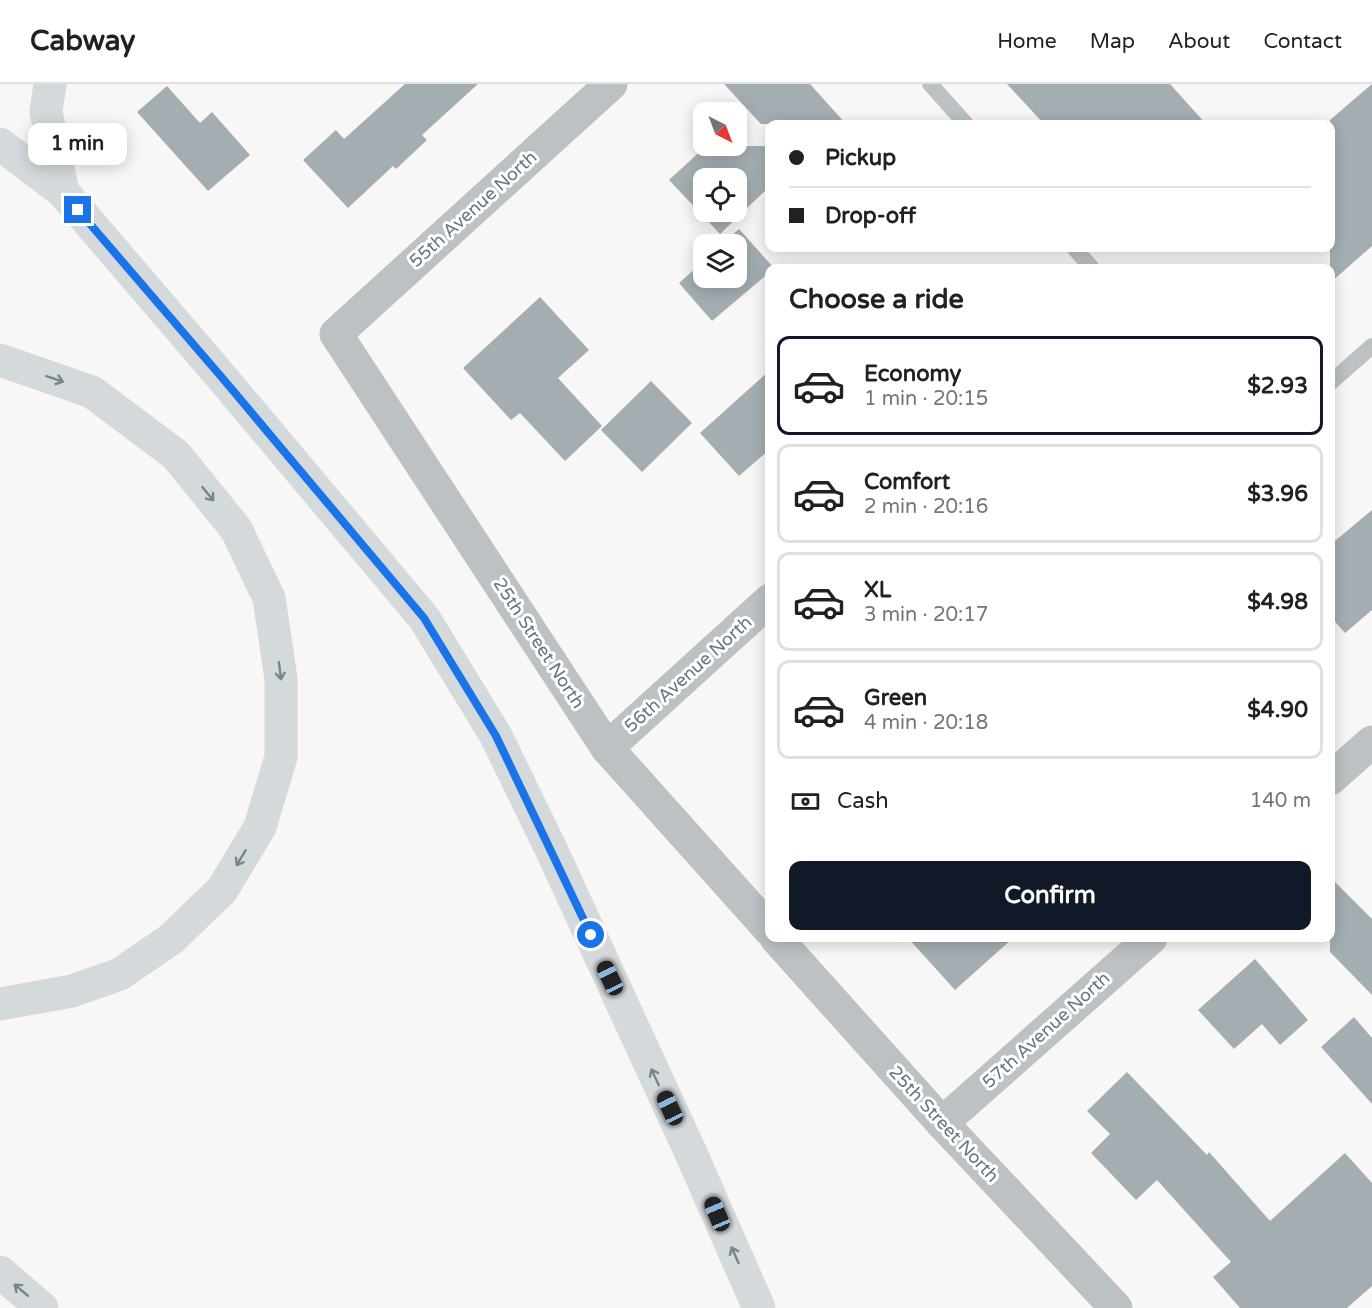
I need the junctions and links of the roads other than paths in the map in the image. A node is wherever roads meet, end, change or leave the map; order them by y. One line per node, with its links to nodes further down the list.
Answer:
1 (50, 84): 6 (highway)
2 (610, 84): 9 (street, 55th Avenue North)
3 (940, 87): 4 (lane)
4 (963, 120)
5 (0, 144): 6 (highway)
6 (63, 192): 24 (highway, one-way to 6)
7 (1078, 252): 8 (lane)
8 (1088, 264)
9 (336, 334): 15 (street, 25th Street North)
10 (1372, 345): 12 (lane)
11 (0, 360): 20 (highway, one-way to 20)
12 (1335, 378)
13 (765, 605): 15 (street, 56th Avenue North)
14 (1372, 742): 16 (street)
15 (607, 748): 17 (street, 25th Street North)
16 (1335, 774)
17 (765, 924)
18 (780, 942): 21 (street, 25th Street North)
19 (1146, 942): 21 (street, 57th Avenue North)
20 (0, 1004)
21 (942, 1123): 25 (street, 25th Street North)
22 (0, 1272): 23 (highway, one-way to 22)
23 (42, 1308)
24 (759, 1308)
25 (1116, 1308)

